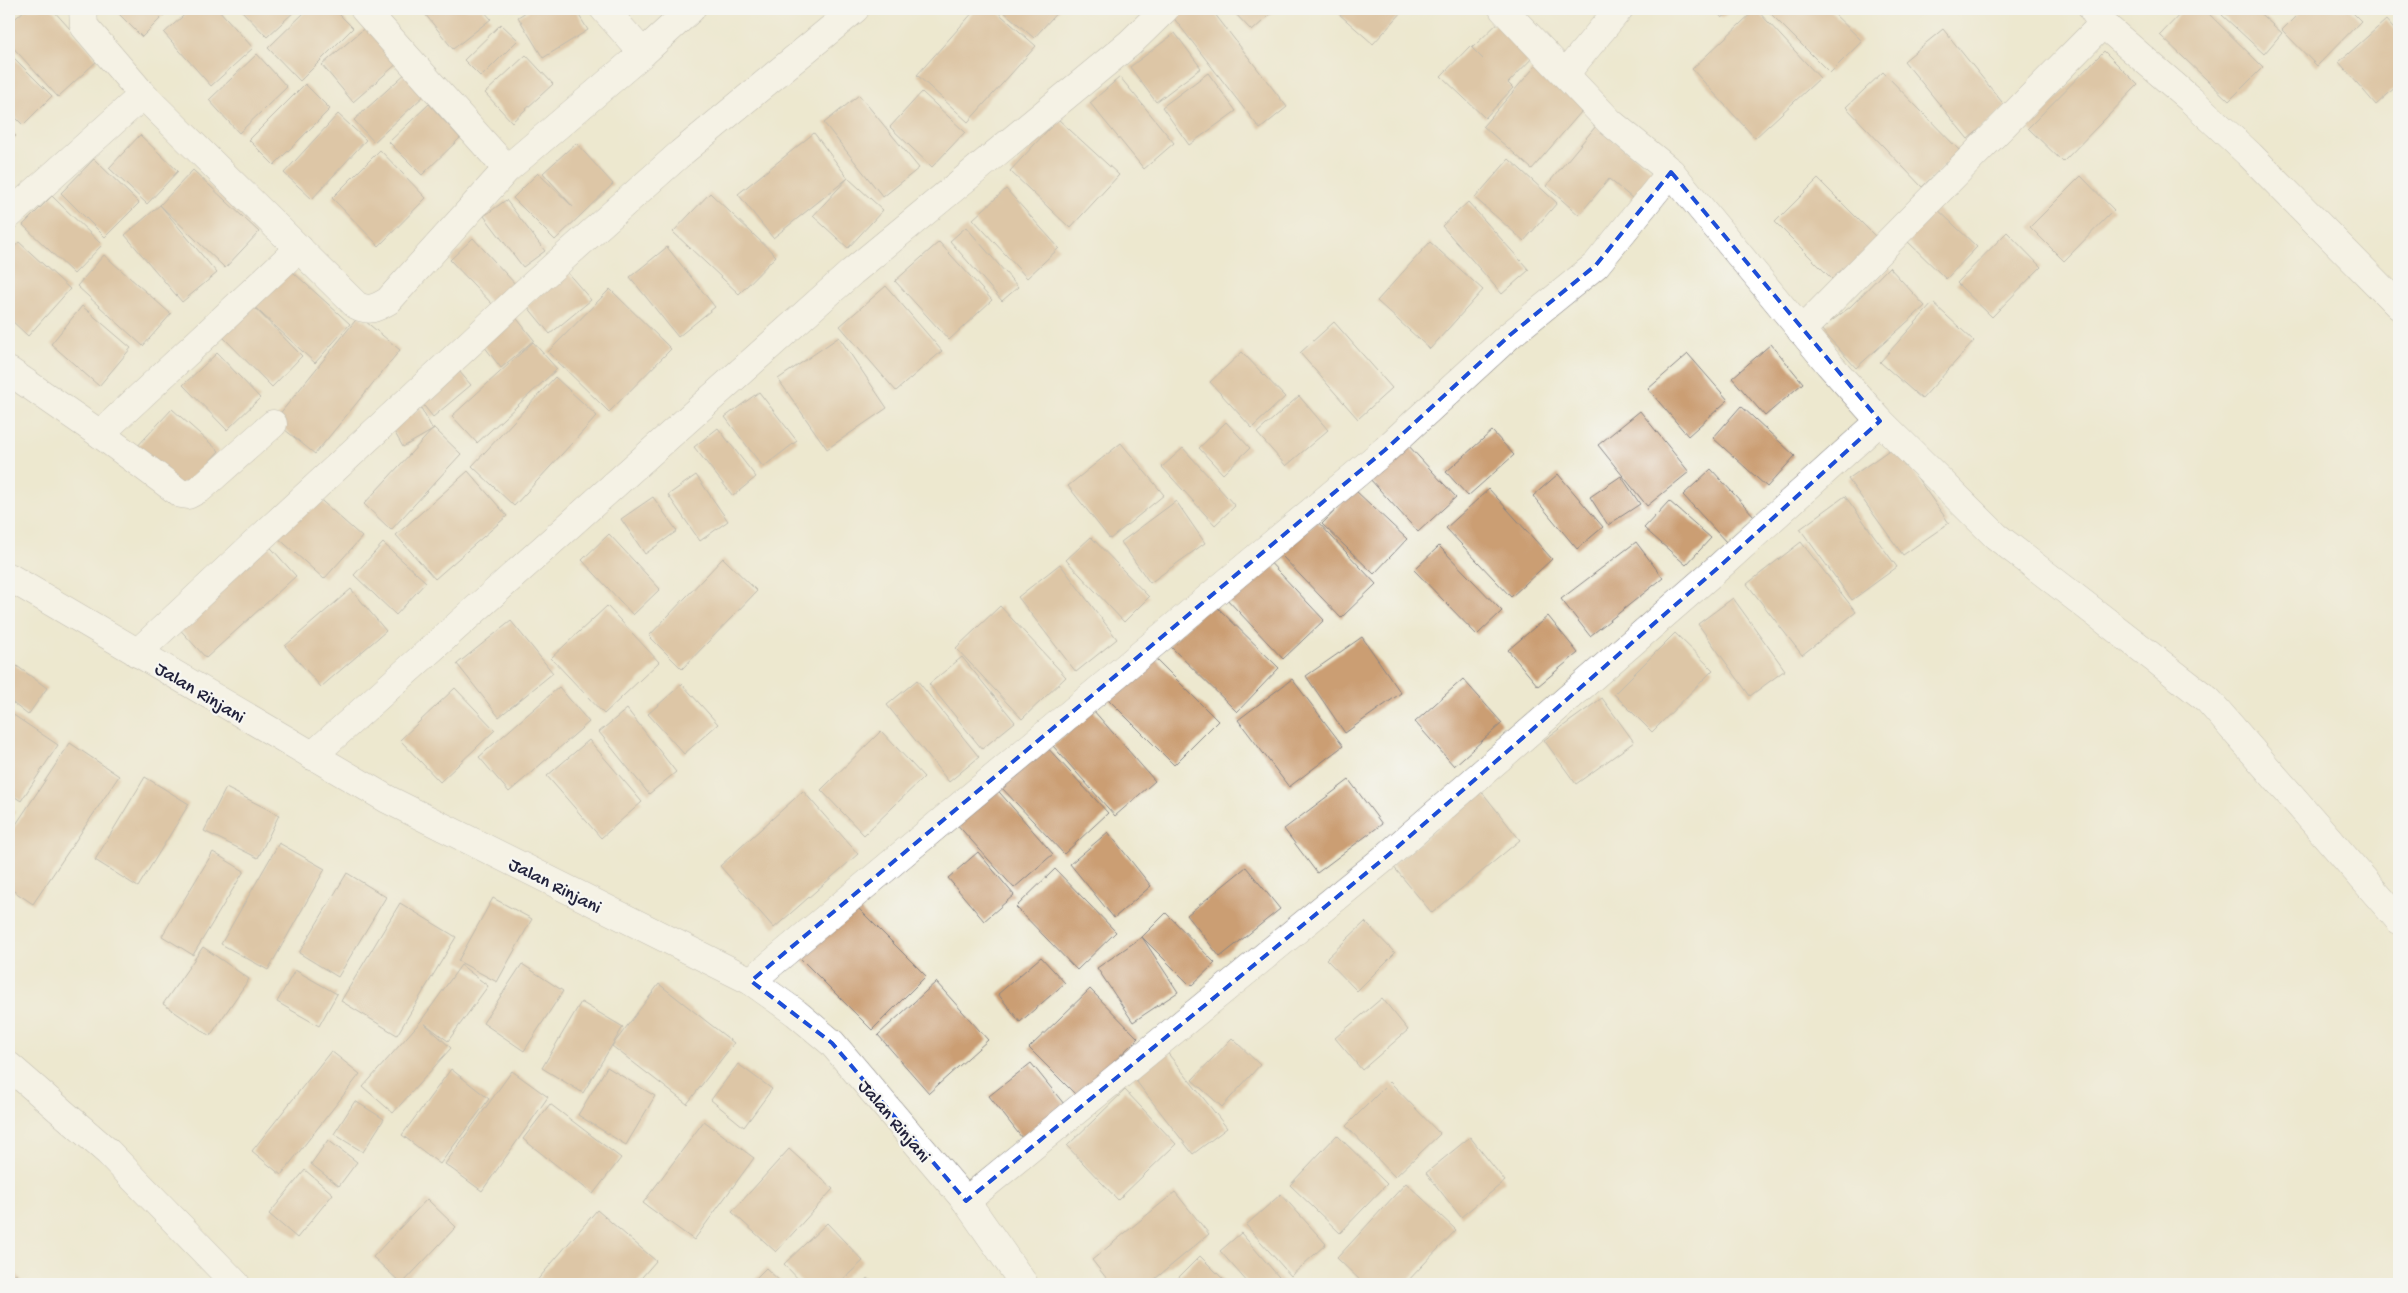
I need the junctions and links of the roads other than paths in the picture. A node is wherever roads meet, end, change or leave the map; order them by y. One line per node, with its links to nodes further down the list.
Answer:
1 (83, 9): 12 (street)
2 (364, 9): 13 (street)
3 (604, 9): 10 (street)
4 (691, 9): 10 (street)
5 (855, 9): 24 (street)
6 (1165, 9): 25 (street)
7 (1503, 9): 11 (street)
8 (1619, 9): 11 (street)
9 (2098, 16): 17 (street); 18 (street)
10 (643, 53): 13 (street)
11 (1565, 74): 14 (street)
12 (143, 96): 15 (street); 16 (street)
13 (507, 168): 16 (street)
14 (1671, 172): 18 (street); 27 (street)
15 (9, 215)
16 (299, 248): 22 (street)
17 (2399, 306)
18 (1801, 331): 20 (street)
19 (9, 371): 22 (street)
20 (1880, 421): 26 (street); 29 (street)
21 (273, 424): 22 (street)
22 (100, 434)
23 (9, 576): 24 (street, Jalan Rinjani)
24 (137, 653): 25 (street, Jalan Rinjani)
25 (312, 756): 27 (street, Jalan Rinjani)
26 (2399, 920)
27 (751, 981): 29 (street, Jalan Rinjani)
28 (9, 1066): 30 (street)
29 (966, 1201): 31 (street, Jalan Rinjani)
30 (236, 1284)
31 (1024, 1284)

